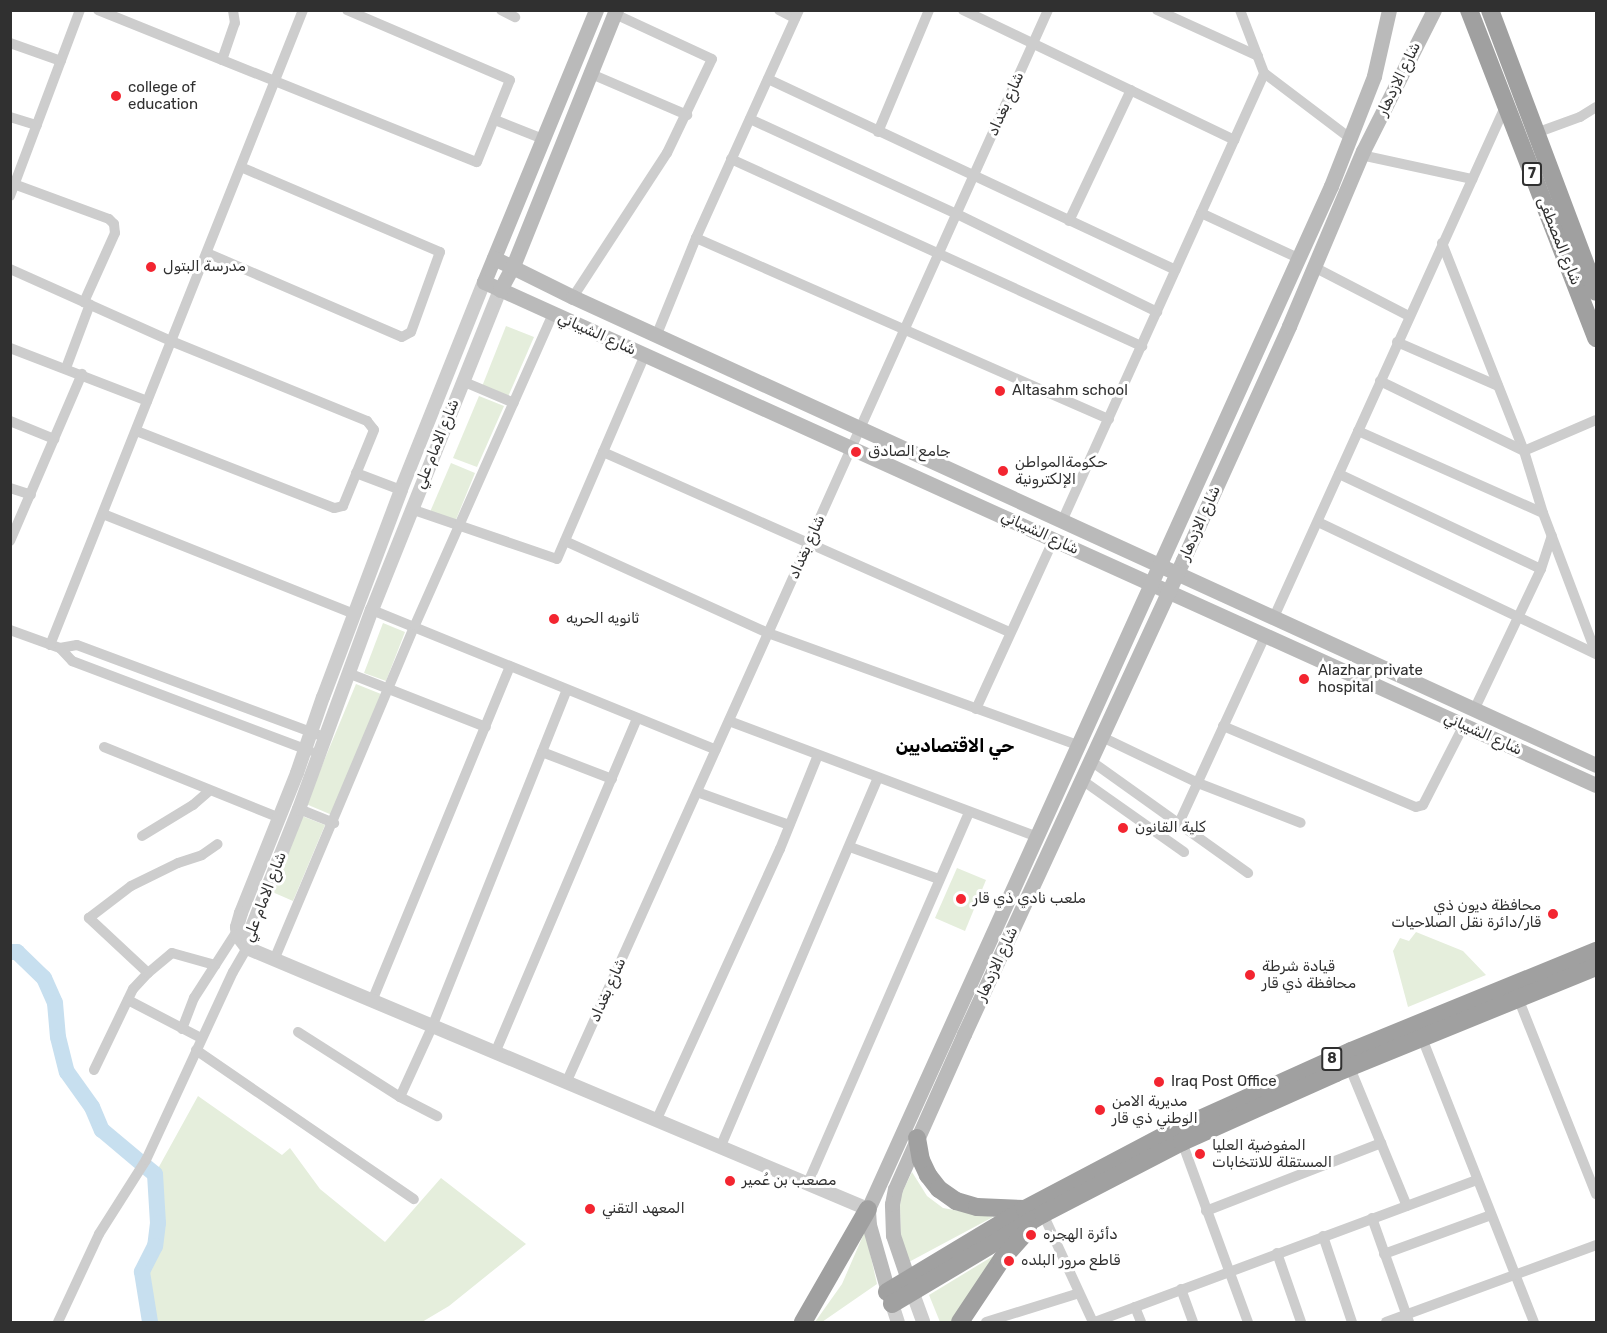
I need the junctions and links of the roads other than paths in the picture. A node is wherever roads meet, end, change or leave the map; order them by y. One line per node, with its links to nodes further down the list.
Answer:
1 (80, 10): 25 (street)
2 (98, 10): 24 (street)
3 (232, 10): 24 (street)
4 (303, 10): 29 (street)
5 (347, 10): 36 (street)
6 (501, 10): 20 (street)
7 (596, 10): 41 (main road, شارع الامام علي)
8 (779, 10): 19 (street)
9 (929, 10): 38 (street)
10 (963, 10): 22 (street)
11 (1048, 10): 22 (street, شارع بغداد)
12 (1156, 10): 23 (street)
13 (1240, 10): 23 (street)
14 (1389, 10): 40 (main road, شارع الازدهار)
15 (1434, 10): 43 (main road, شارع الازدهار)
16 (1469, 10): 31 (highway, شارع المصطفى / 7)
17 (1490, 10): 39 (highway, شارع المصطفى / 7)
18 (615, 12): 26 (main road, شارع الامام علي); 33 (street)
19 (797, 14): 28 (street)
20 (515, 17)
21 (10, 43): 25 (street)
22 (1033, 45): 30 (street); 46 (street, شارع بغداد)
23 (1258, 56): 27 (street)
24 (222, 60): 29 (street)
25 (61, 61): 37 (street)
26 (589, 73): 33 (street); 59 (main road, شارع الامام علي)
27 (1264, 73): 40 (street); 42 (street)
28 (768, 79): 35 (street); 38 (street)
29 (275, 81): 36 (street); 45 (street)
30 (1131, 90): 42 (street); 52 (street)
31 (1505, 107): 47 (street); 75 (highway, شارع المصطفى / 7)
32 (1596, 107): 39 (street)
33 (687, 115): 66 (street)
34 (10, 117): 37 (street)
35 (750, 119): 44 (street); 51 (street)
36 (495, 120): 41 (street)
37 (37, 125): 48 (street)
38 (878, 132): 46 (street)
39 (1536, 133): 65 (highway, شارع المصطفى / 7)
40 (1350, 138): 58 (main road, شارع الازدهار)
41 (543, 139): 57 (main road, شارع الامام علي)
42 (1234, 140): 50 (street)
43 (1361, 155): 47 (street); 60 (main road, شارع الازدهار)
44 (731, 159): 53 (street); 56 (street)
45 (241, 167): 55 (street); 55 (street)
46 (973, 177): 51 (street, شارع بغداد); 52 (street)
47 (1472, 179): 54 (street)
48 (13, 184): 49 (street); 67 (street)
49 (10, 196)
50 (1201, 213): 58 (street); 62 (street)
51 (957, 214): 56 (street, شارع بغداد); 68 (street)
52 (1069, 221): 62 (street)
53 (696, 238): 73 (street); 74 (street)
54 (1442, 243): 70 (street); 85 (street)
55 (207, 253): 76 (street)
56 (939, 254): 73 (street, شارع بغداد); 78 (street)
57 (494, 258): 59 (main road, شارع الشيباني); 63 (main road, شارع الامام علي)
58 (1298, 258): 71 (main road, شارع الازدهار)
59 (513, 266): 64 (main road, شارع الامام علي); 66 (main road, شارع الشيباني)
60 (1314, 267): 70 (street); 72 (main road, شارع الازدهار)
61 (10, 269): 67 (street)
62 (1176, 270): 68 (street)
63 (484, 282): 64 (main road, شارع الشيباني); 101 (street, شارع الامام علي)
64 (500, 290): 69 (main road, شارع الشيباني); 83 (street, شارع الامام علي)
65 (1596, 292)
66 (573, 297): 74 (main road, شارع الشيباني)
67 (87, 303): 76 (street); 81 (street)
68 (1157, 312): 78 (street)
69 (553, 314): 80 (main road, شارع الشيباني); 87 (street)
70 (1409, 316): 77 (street)
71 (1271, 318): 72 (main road); 114 (main road, شارع الازدهار)
72 (1289, 326): 116 (main road, شارع الازدهار)
73 (905, 329): 88 (street); 91 (street, شارع بغداد)
74 (657, 334): 91 (main road, شارع الشيباني)
75 (1596, 338)
76 (171, 341): 86 (street); 98 (street)
77 (1397, 342): 84 (street); 85 (street)
78 (1142, 346): 88 (street)
79 (10, 348): 81 (street)
80 (645, 355): 95 (main road, شارع الشيباني); 97 (street)
81 (66, 368): 82 (street)
82 (82, 374): 86 (street); 94 (street)
83 (462, 381): 87 (street); 103 (street, شارع الامام علي)
84 (1380, 381): 93 (street); 96 (street)
85 (1498, 386): 96 (street)
86 (147, 401): 92 (street)
87 (514, 404): 108 (street)
88 (1108, 419): 106 (street)
89 (1596, 420): 96 (street)
90 (10, 421): 94 (street)
91 (860, 427): 95 (street, شارع بغداد); 106 (main road, شارع الشيباني)
92 (136, 431): 98 (street); 105 (street)
93 (1358, 431): 99 (street); 104 (street)
94 (54, 439): 102 (street)
95 (851, 447): 110 (main road, شارع الشيباني); 113 (street, شارع بغداد)
96 (1524, 451): 104 (street)
97 (603, 452): 112 (street); 113 (street)
98 (356, 473): 101 (street)
99 (1339, 474): 107 (street); 115 (street)
100 (10, 488): 102 (street)
101 (401, 490): 120 (street, شارع الامام علي)
102 (31, 495): 111 (street)
103 (411, 509): 108 (street); 119 (street, شارع الامام علي)
104 (1543, 513): 109 (street)
105 (103, 514): 120 (street); 128 (street)
106 (1063, 519): 114 (main road, شارع الشيباني)
107 (1318, 522): 121 (street); 122 (street)
108 (460, 526): 112 (street); 123 (street)
109 (1552, 536): 115 (street); 129 (street)
110 (1054, 539): 117 (main road, شارع الشيباني); 125 (street)
111 (10, 541)
112 (565, 541): 126 (street)
113 (809, 542): 125 (street); 126 (street, شارع بغداد)
114 (1160, 565): 116 (main road, شارع الشيباني); 117 (main road, شارع الازدهار)
115 (1541, 569): 121 (street)
116 (1178, 573): 118 (main road, شارع الازدهار); 122 (main road, شارع الشيباني)
117 (1151, 584): 118 (main road, شارع الشيباني); 145 (main road, شارع الازدهار)
118 (1169, 592): 127 (main road, شارع الشيباني); 143 (main road, شارع الازدهار)
119 (372, 610): 123 (street); 131 (street, شارع الامام علي)
120 (354, 614): 141 (street, شارع الامام علي)
121 (1517, 616): 129 (street); 134 (street)
122 (1275, 617): 134 (main road, شارع الشيباني)
123 (415, 625): 130 (street); 132 (street)
124 (10, 630): 128 (street)
125 (1009, 632): 135 (street)
126 (768, 633): 135 (street); 137 (street, شارع بغداد)
127 (1266, 634): 138 (main road, شارع الشيباني); 139 (street)
128 (55, 647): 141 (street); 147 (street)
129 (1596, 654)
130 (510, 666): 133 (street); 140 (street)
131 (348, 673): 132 (street); 142 (street, شارع الامام علي)
132 (389, 688): 140 (street); 165 (street)
133 (567, 690): 136 (street); 149 (street)
134 (1475, 708): 144 (main road, شارع الشيباني)
135 (975, 709): 145 (street)
136 (637, 719): 148 (street); 156 (street)
137 (729, 721): 148 (street, شارع بغداد); 151 (street)
138 (1464, 725): 139 (street); 152 (main road, شارع الشيباني)
139 (1223, 726): 158 (street)
140 (486, 727): 187 (street)
141 (311, 731): 142 (street); 147 (street, شارع الامام علي)
142 (325, 737): 150 (street, شارع الامام علي)
143 (1102, 737): 153 (main road, شارع الازدهار); 158 (street)
144 (1550, 742): 152 (main road); 154 (main road, شارع الشيباني)
145 (1077, 745): 170 (main road, شارع الازدهار)
146 (104, 747): 160 (street)
147 (305, 749): 150 (street); 164 (street, شارع الامام علي)
148 (716, 750): 161 (street, شارع بغداد)
149 (542, 752): 156 (street); 188 (street)
150 (318, 755): 162 (street, شارع الامام علي)
151 (818, 755): 155 (street); 168 (street)
152 (1542, 760): 159 (main road, شارع الشيباني)
153 (1091, 761): 157 (main road, شارع الازدهار); 166 (street)
154 (1596, 765)
155 (879, 778): 163 (street); 172 (street)
156 (612, 779): 194 (street)
157 (1082, 780): 173 (street); 178 (main road, شارع الازدهار)
158 (1198, 783): 166 (street); 167 (street)
159 (1596, 785)
160 (209, 791): 164 (street); 169 (street)
161 (697, 792): 168 (street); 197 (street, شارع بغداد)
162 (299, 809): 165 (street); 179 (street, شارع الامام علي)
163 (969, 813): 170 (street); 175 (street)
164 (280, 818): 177 (street, شارع الامام علي)
165 (334, 823): 181 (street)
166 (1179, 823): 174 (street)
167 (1301, 823)
168 (789, 825): 200 (street)
169 (142, 836)
170 (1037, 837): 176 (main road, شارع الازدهار)
171 (218, 844): 184 (street)
172 (850, 847): 175 (street); 204 (street)
173 (1184, 852)
174 (1248, 873)
175 (939, 879): 206 (street)
176 (993, 930): 178 (main road); 210 (main road, شارع الازدهار)
177 (237, 931): 179 (street, شارع الامام علي); 182 (street)
178 (1009, 938): 201 (main road, شارع الازدهار)
179 (247, 948): 181 (street); 191 (street)
180 (1596, 951): 195 (highway, 8)
181 (274, 960): 187 (street)
182 (215, 965): 184 (street); 189 (street)
183 (1596, 967): 185 (highway, 8)
184 (148, 973): 186 (street)
185 (1518, 998): 192 (highway, 8); 207 (street)
186 (128, 1000): 189 (street); 196 (street)
187 (372, 1001): 188 (street)
188 (432, 1026): 194 (street); 198 (street)
189 (182, 1029): 191 (street)
190 (298, 1032): 198 (street)
191 (201, 1038): 193 (street)
192 (1422, 1038): 195 (highway, 8); 205 (street)
193 (196, 1050): 208 (street); 229 (street)
194 (495, 1053): 197 (street)
195 (1345, 1064): 202 (highway, 8); 203 (street); 211 (highway, 8)
196 (94, 1070)
197 (566, 1083): 200 (street)
198 (400, 1097): 199 (street)
199 (437, 1116)
200 (656, 1121): 204 (street)
201 (917, 1138): 211 (highway); 222 (main road, شارع الازدهار)
202 (1182, 1142): 212 (street); 213 (highway, 8)
203 (1381, 1143): 209 (street); 212 (street)
204 (720, 1148): 206 (street)
205 (1477, 1180): 209 (street); 214 (street)
206 (807, 1185): 210 (street)
207 (1596, 1194)
208 (414, 1199)
209 (1407, 1206): 215 (street)
210 (868, 1209): 225 (main road); 230 (highway)
211 (1025, 1209): 222 (highway, 8)
212 (1206, 1210): 220 (street)
213 (1043, 1214): 222 (highway, 8); 224 (street); 233 (highway)
214 (1491, 1215): 219 (street); 221 (street)
215 (1372, 1218): 216 (street); 219 (street)
216 (1323, 1236): 218 (street); 240 (street)
217 (1596, 1245): 221 (street)
218 (1277, 1253): 220 (street); 239 (street)
219 (1384, 1254): 227 (street)
220 (1229, 1270): 223 (street); 238 (street)
221 (1514, 1275): 227 (street); 228 (street)
222 (910, 1284): 225 (highway, 8); 232 (street)
223 (1180, 1289): 226 (street); 237 (street)
224 (1079, 1293): 234 (street); 235 (street)
225 (889, 1298): 231 (street)
226 (1135, 1307): 235 (street); 236 (street)
227 (1407, 1319): 241 (street)
228 (1534, 1322)
229 (58, 1323)
230 (803, 1323)
231 (898, 1323)
232 (923, 1323)
233 (960, 1323)
234 (986, 1323)
235 (1094, 1323)
236 (1141, 1323)
237 (1192, 1323)
238 (1248, 1323)
239 (1301, 1323)
240 (1352, 1323)
241 (1386, 1323)

